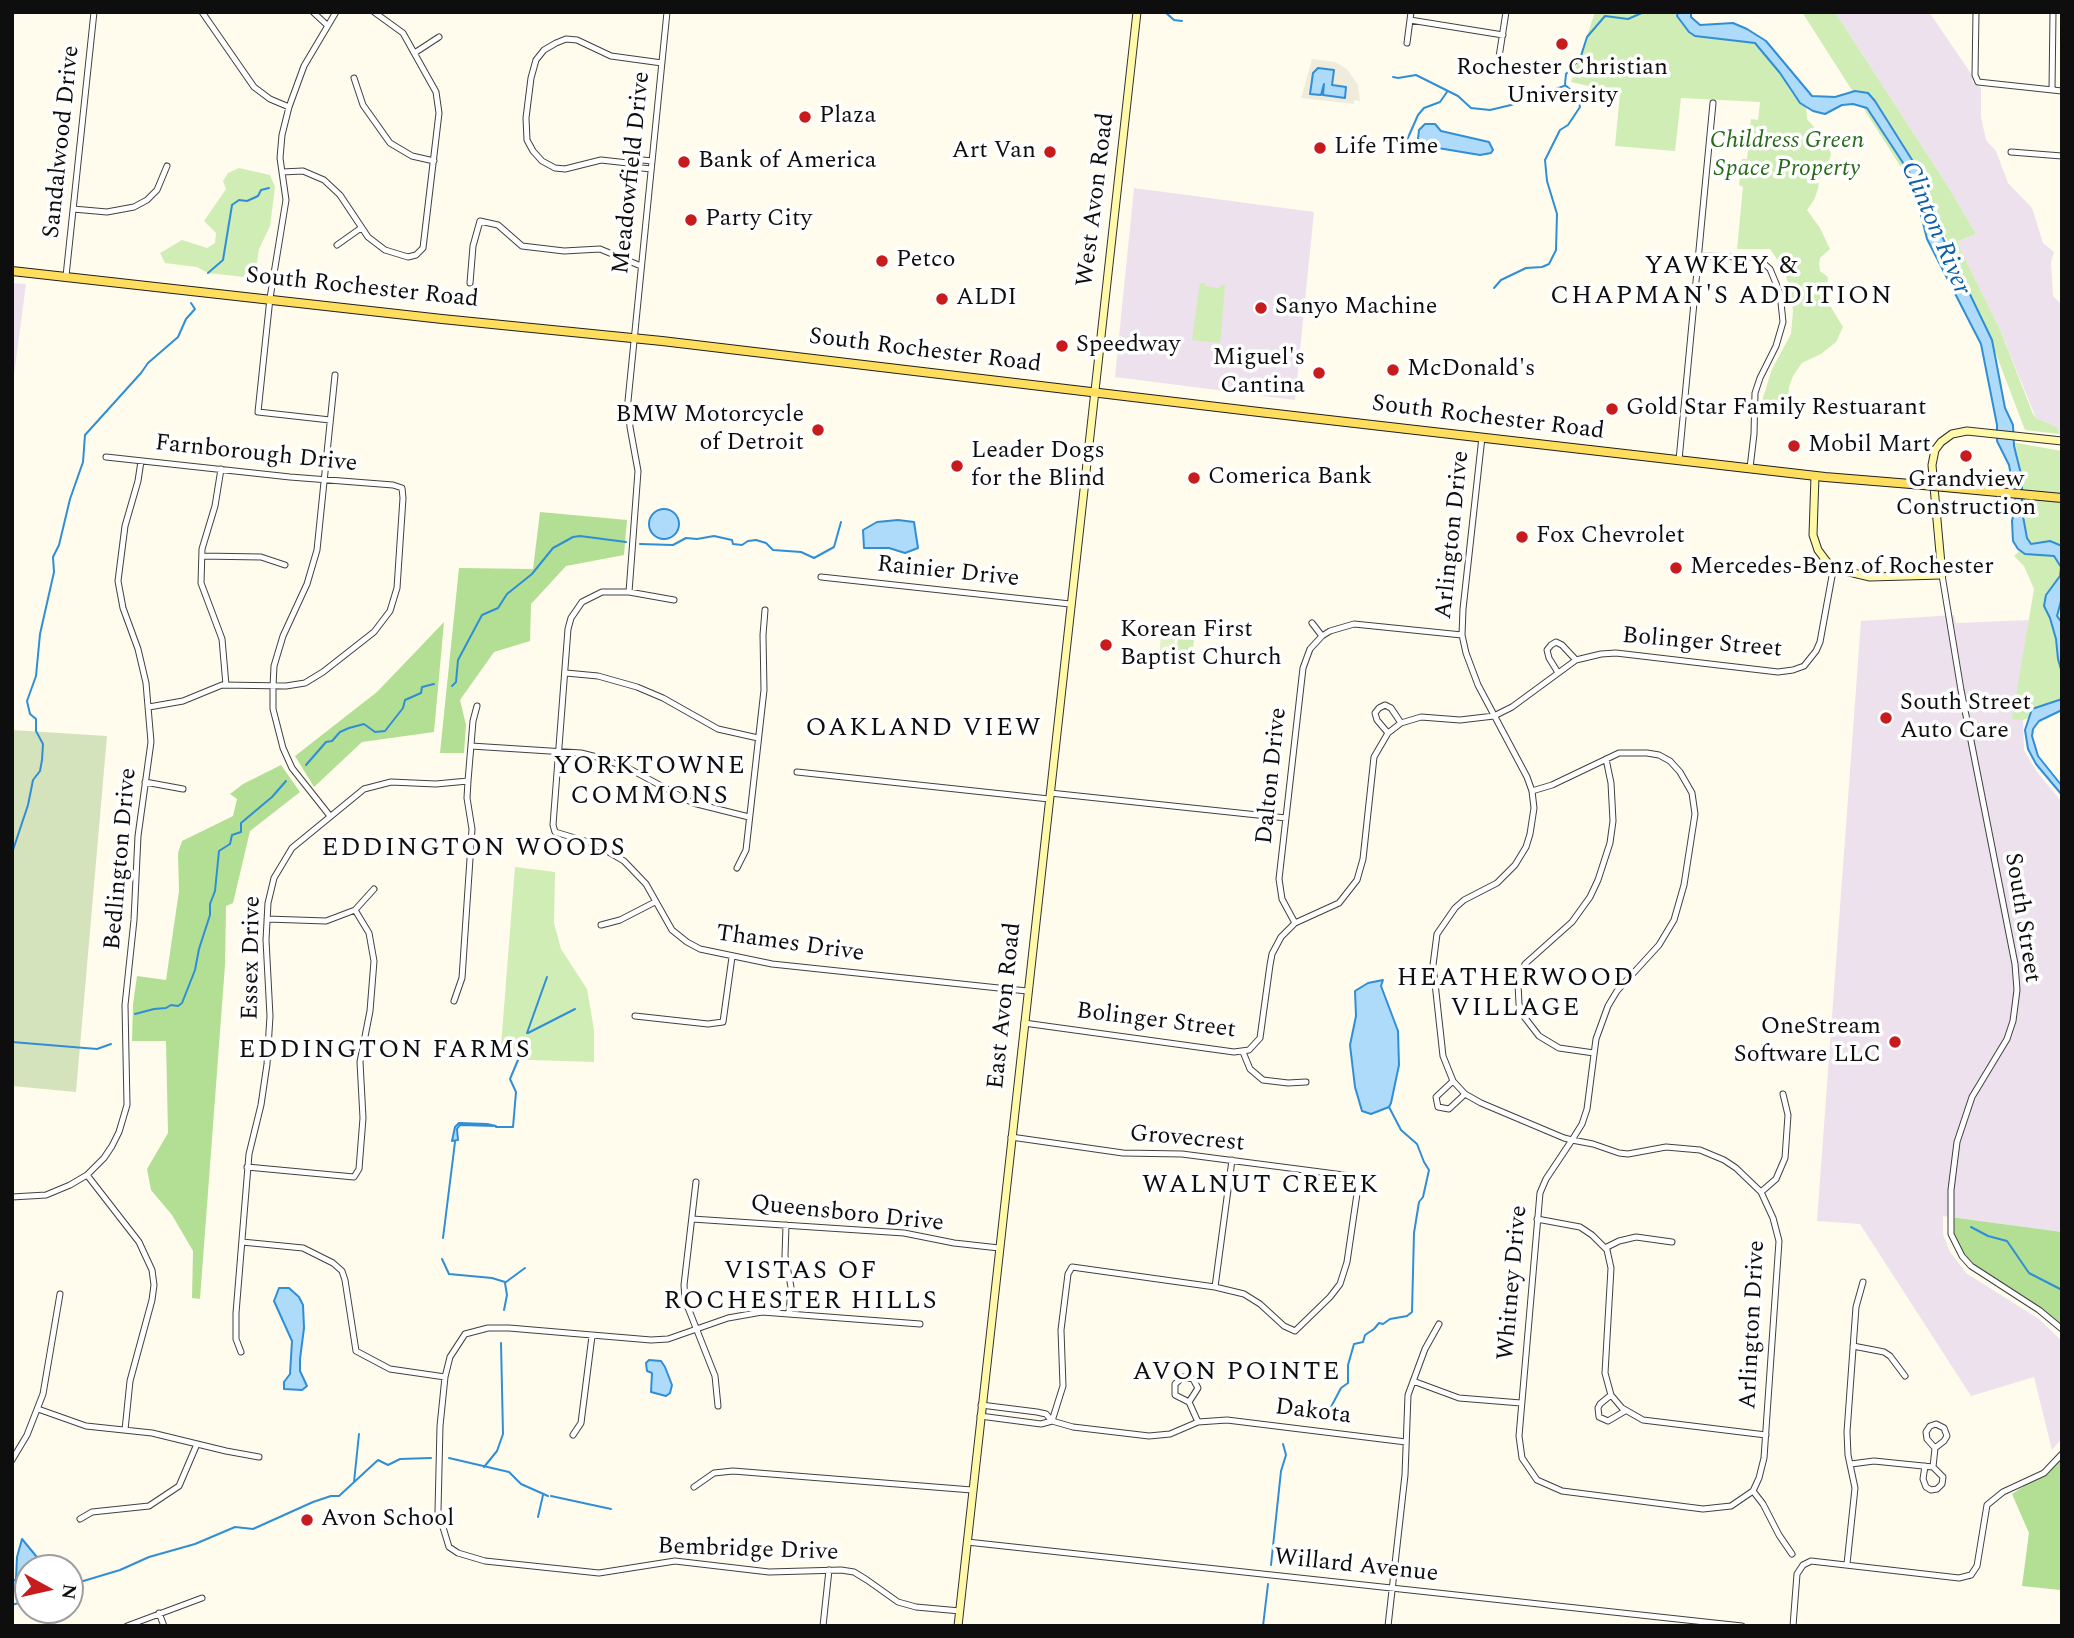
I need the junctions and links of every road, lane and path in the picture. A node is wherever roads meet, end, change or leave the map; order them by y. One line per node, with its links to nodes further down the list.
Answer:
1 (94, 12): 33 (street, Sandalwood Drive)
2 (202, 12): 24 (street)
3 (313, 12): 13 (street)
4 (336, 12): 13 (street)
5 (374, 12): 17 (street)
6 (667, 12): 19 (street, Meadowfield Drive)
7 (1137, 12): 44 (main road, West Avon Road)
8 (1411, 12): 12 (street)
9 (1506, 12): 14 (street)
10 (1976, 12): 21 (street)
11 (2053, 12): 21 (street)
12 (1410, 20): 14 (street); 16 (street)
13 (327, 25): 24 (street)
14 (1503, 35): 18 (street)
15 (439, 37): 17 (street)
16 (1407, 43)
17 (416, 52): 27 (street)
18 (1499, 57)
19 (662, 63): 28 (street, Meadowfield Drive); 29 (street)
20 (354, 78): 27 (street)
21 (2052, 90): 22 (street)
22 (2062, 91)
23 (1713, 103): 36 (street)
24 (289, 107): 32 (street)
25 (2011, 152): 26 (street)
26 (2062, 156)
27 (434, 161): 34 (street)
28 (652, 161): 29 (street); 31 (street, Meadowfield Drive)
29 (628, 163): 31 (street)
30 (167, 166): 33 (street)
31 (651, 169): 37 (street, Meadowfield Drive)
32 (282, 172): 34 (street); 41 (street)
33 (73, 209): 39 (street, Sandalwood Drive)
34 (362, 228): 35 (street)
35 (337, 245)
36 (1699, 256): 49 (street); 51 (street)
37 (641, 266): 40 (street); 42 (street, Meadowfield Drive)
38 (12, 271): 39 (main road, South Rochester Road)
39 (66, 276): 41 (main road, South Rochester Road)
40 (470, 283)
41 (270, 298): 42 (main road, South Rochester Road); 45 (street)
42 (634, 338): 44 (main road, South Rochester Road); 61 (street, Meadowfield Drive)
43 (335, 375): 45 (street)
44 (1095, 392): 46 (main road, South Rochester Road); 63 (main road, East Avon Road)
45 (330, 420): 54 (street)
46 (1482, 437): 49 (main road, South Rochester Road); 66 (street, Arlington Drive)
47 (2062, 441): 59 (main road)
48 (106, 457): 50 (street, Farnborough Drive)
49 (1679, 460): 51 (main road, South Rochester Road)
50 (141, 461): 52 (street, Farnborough Drive); 74 (street, Bedlington Drive)
51 (1749, 468): 53 (main road, South Rochester Road)
52 (221, 469): 54 (street, Farnborough Drive); 56 (street)
53 (1815, 476): 55 (main road, South Rochester Road, bridge); 58 (main road)
54 (323, 480): 72 (street); 72 (street, Farnborough Drive)
55 (2062, 498)
56 (202, 555): 57 (street); 71 (street)
57 (285, 565)
58 (1836, 568): 59 (main road); 68 (street, Bolinger Street)
59 (1942, 575): 130 (street, South Street)
60 (821, 577): 63 (street, Rainier Drive)
61 (629, 592): 62 (street); 70 (street)
62 (674, 600)
63 (1070, 604): 87 (main road, East Avon Road)
64 (765, 610): 78 (street)
65 (1312, 623): 67 (street)
66 (1462, 635): 67 (street); 75 (street, Arlington Drive)
67 (1322, 636): 90 (street, Dalton Drive)
68 (1576, 660): 69 (street, Bolinger Street); 69 (street)
69 (1557, 671): 75 (street, Bolinger Street)
70 (566, 673): 78 (street); 80 (street)
71 (226, 685): 72 (street); 74 (street)
72 (272, 686): 88 (street)
73 (477, 706): 79 (street)
74 (149, 707): 84 (street, Bedlington Drive)
75 (1494, 716): 76 (street, Bolinger Street); 86 (street, Arlington Drive)
76 (1401, 723): 77 (street, Bolinger Street); 77 (street)
77 (1388, 733): 96 (street, Bolinger Street)
78 (758, 738): 89 (street)
79 (471, 746): 80 (street); 83 (street)
80 (560, 752): 89 (street); 93 (street, Thames Drive)
81 (1606, 759): 86 (street, Whitney Drive); 104 (street); 104 (street, Whitney Drive)
82 (797, 772): 87 (street)
83 (468, 781): 88 (street, Essex Drive); 100 (street)
84 (145, 782): 85 (street); 113 (street, Bedlington Drive)
85 (183, 789)
86 (1532, 791): 105 (street, Arlington Drive)
87 (1049, 796): 90 (street); 99 (main road, East Avon Road)
88 (330, 816): 95 (street, Essex Drive)
89 (749, 817): 91 (street)
90 (1286, 818): 96 (street, Dalton Drive)
91 (737, 868)
92 (373, 889): 94 (street)
93 (655, 902): 97 (street); 98 (street, Thames Drive)
94 (355, 910): 95 (street); 112 (street)
95 (267, 919): 112 (street, Essex Drive)
96 (1295, 923): 103 (street, Bolinger Street)
97 (601, 925)
98 (732, 957): 99 (street, Thames Drive); 101 (street)
99 (1027, 991): 102 (main road, East Avon Road)
100 (454, 1001)
101 (635, 1016)
102 (1024, 1023): 103 (street, Bolinger Street); 109 (main road, East Avon Road)
103 (1243, 1052): 106 (street)
104 (1594, 1053): 110 (street, Whitney Drive)
105 (1453, 1081): 107 (street, Arlington Drive); 107 (street)
106 (1306, 1082)
107 (1465, 1094): 110 (street, Arlington Drive)
108 (1783, 1094): 115 (street)
109 (1011, 1137): 111 (street, Grovecrest); 122 (main road, East Avon Road)
110 (1572, 1140): 115 (street, Arlington Drive); 118 (street, Whitney Drive)
111 (1232, 1160): 125 (street); 125 (street, Grovecrest)
112 (247, 1167): 120 (street, Essex Drive)
113 (87, 1175): 116 (street, Bedlington Drive); 148 (street)
114 (696, 1182): 117 (street)
115 (1761, 1192): 150 (street, Arlington Drive)
116 (12, 1197)
117 (692, 1219): 119 (street, Queensboro Drive); 131 (street)
118 (1537, 1219): 123 (street); 140 (street, Whitney Drive)
119 (786, 1225): 122 (street, Queensboro Drive); 127 (street)
120 (242, 1242): 134 (street, Essex Drive); 136 (street)
121 (1672, 1242): 123 (street)
122 (999, 1248): 141 (main road, East Avon Road)
123 (1605, 1248): 138 (street)
124 (1863, 1282): 133 (street)
125 (1215, 1287): 146 (street)
126 (60, 1294): 143 (street)
127 (789, 1314): 128 (street); 131 (street)
128 (920, 1324)
129 (1439, 1324): 137 (street)
130 (2062, 1329)
131 (697, 1330): 132 (street); 142 (street)
132 (592, 1336): 136 (street, Bembridge Drive); 149 (street)
133 (1853, 1346): 135 (street); 157 (street)
134 (241, 1352)
135 (1905, 1376)
136 (445, 1377): 167 (street, Bembridge Drive)
137 (1413, 1381): 140 (street); 151 (street)
138 (1611, 1395): 144 (street); 144 (street)
139 (1189, 1402): 139 (street); 147 (street)
140 (1521, 1403): 162 (street, Whitney Drive)
141 (981, 1405): 145 (main road, East Avon Road); 146 (street, Dakota)
142 (718, 1406)
143 (38, 1409): 148 (street); 156 (street)
144 (1625, 1410): 150 (street)
145 (980, 1416): 146 (street, Dakota); 161 (main road, East Avon Road)
146 (1052, 1421): 147 (street, Dakota)
147 (1198, 1422): 151 (street, Dakota)
148 (125, 1430): 152 (street)
149 (573, 1435)
150 (1766, 1435): 162 (street, Arlington Drive)
151 (1406, 1443): 168 (street)
152 (197, 1444): 155 (street); 163 (street)
153 (1935, 1448): 153 (street); 159 (street)
154 (2062, 1454): 166 (street)
155 (258, 1457)
156 (12, 1460)
157 (1851, 1464): 158 (street); 166 (street)
158 (1925, 1466): 159 (street); 159 (street)
159 (1933, 1467)
160 (694, 1487): 161 (street)
161 (972, 1490): 164 (main road, East Avon Road)
162 (1753, 1491): 165 (street)
163 (80, 1519)
164 (967, 1542): 168 (street, Willard Avenue); 170 (main road, East Avon Road)
165 (1792, 1554)
166 (1847, 1564): 178 (street)
167 (829, 1570): 170 (street, Bembridge Drive); 174 (street)
168 (1392, 1589): 176 (street); 177 (street, Willard Avenue)
169 (202, 1598): 171 (street)
170 (960, 1611): 175 (main road, East Avon Road)
171 (159, 1613): 172 (street); 173 (street)
172 (127, 1626)
173 (164, 1626)
174 (822, 1626)
175 (958, 1626)
176 (1388, 1626)
177 (1742, 1626)
178 (1793, 1626)

